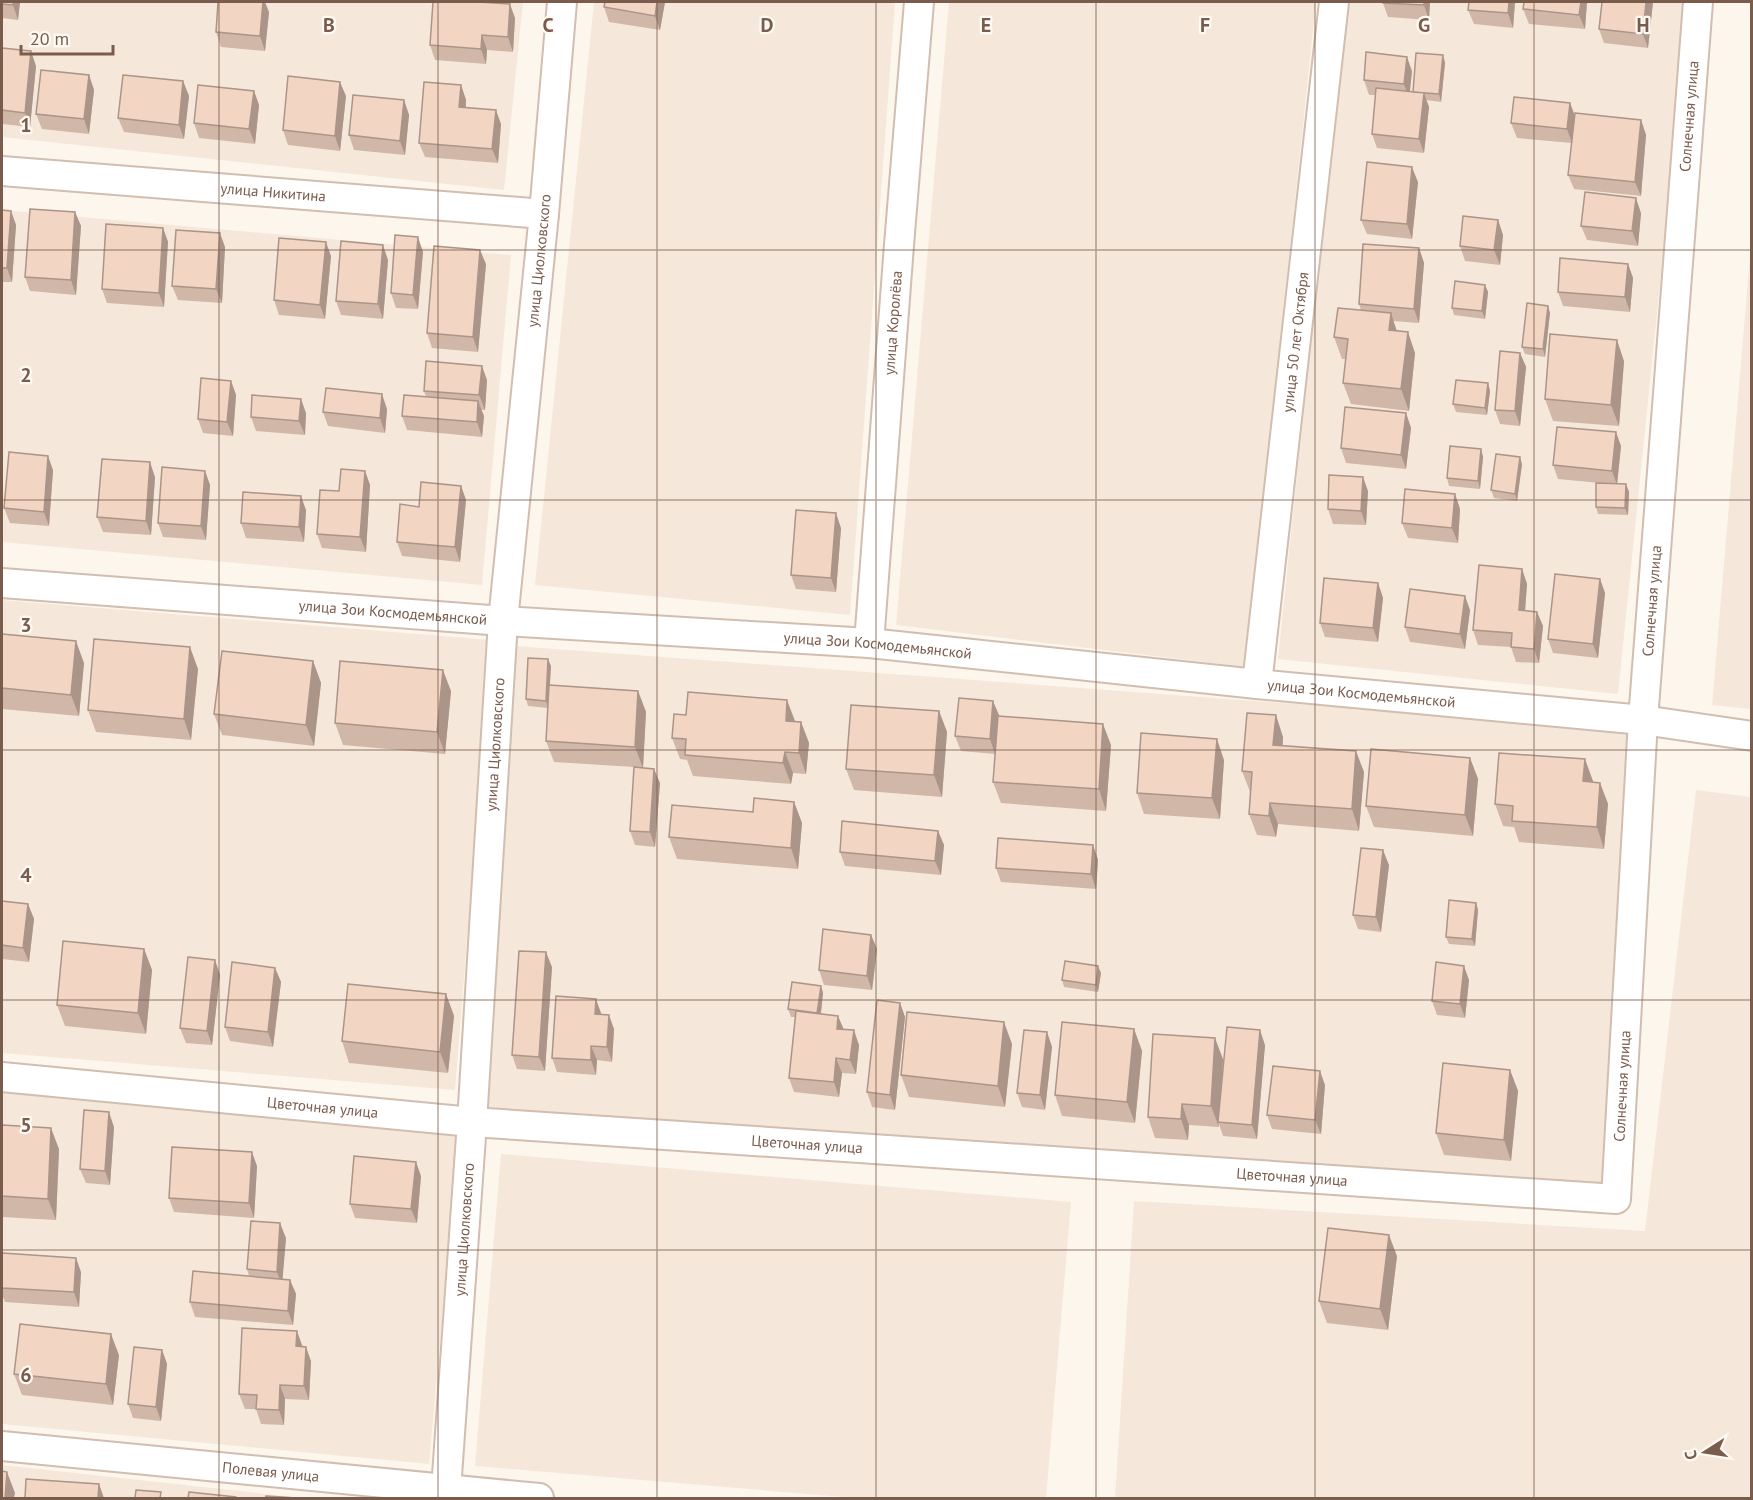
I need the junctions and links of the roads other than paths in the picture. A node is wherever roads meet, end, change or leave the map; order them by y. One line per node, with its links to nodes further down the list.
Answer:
1 (562, 2): 6 (street, улица Циолковского)
2 (919, 2): 9 (street, улица Королёва)
3 (1334, 2): 10 (street, улица 50 лет Октября)
4 (1698, 2): 11 (street, Солнечная улица)
5 (2, 171): 6 (street, улица Никитина)
6 (543, 214): 8 (street, улица Циолковского)
7 (2, 583): 8 (street, улица Зои Космодемьянской)
8 (503, 621): 9 (street, улица Зои Космодемьянской); 14 (street, улица Циолковского)
9 (869, 643): 10 (street, улица Зои Космодемьянской)
10 (1257, 684): 11 (street, улица Зои Космодемьянской)
11 (1643, 720): 12 (street, улица Зои Космодемьянской); 15 (street, Солнечная улица)
12 (1752, 736)
13 (2, 1077): 14 (street, Цветочная улица)
14 (472, 1122): 15 (street, Цветочная улица); 17 (street, улица Циолковского)
15 (1616, 1199)
16 (2, 1446): 17 (street, Полевая улица)
17 (446, 1490): 18 (street, Полевая улица)
18 (538, 1498)

